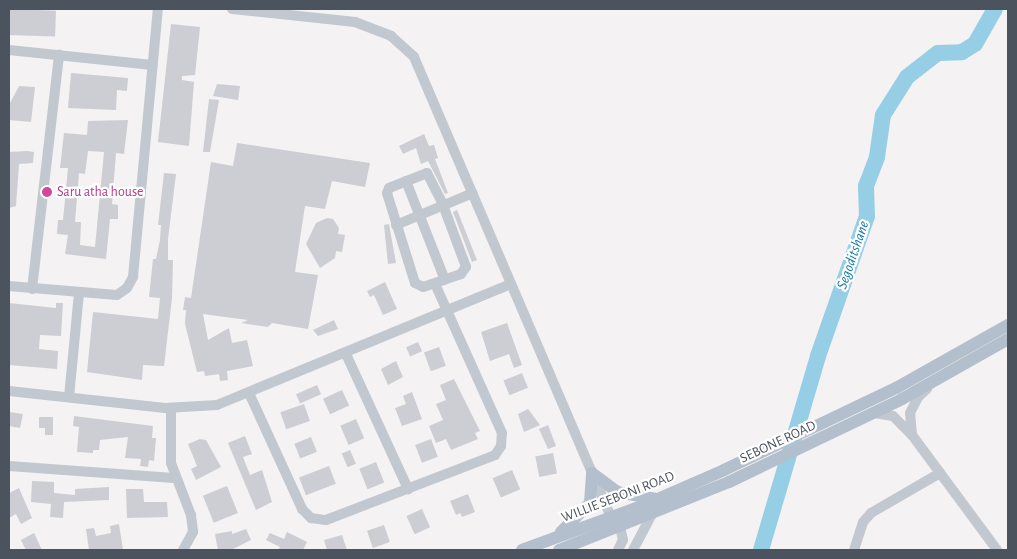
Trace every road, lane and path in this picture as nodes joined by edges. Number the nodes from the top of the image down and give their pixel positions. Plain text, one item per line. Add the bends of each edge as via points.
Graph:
1 (158, 9) edge
2 (232, 9) edge
3 (276, 11) edge
4 (9, 50) edge
5 (59, 55) junction
6 (152, 65) junction
7 (406, 181) junction
8 (473, 193) junction
9 (443, 205) junction
10 (420, 215) junction
11 (396, 225) junction
12 (445, 280) junction
13 (435, 284) junction
14 (511, 284) junction
15 (9, 286) edge
16 (32, 289) junction
17 (79, 293) junction
18 (446, 312) junction
19 (1008, 324) edge
20 (1008, 339) edge
21 (346, 354) junction
22 (936, 381) junction
23 (9, 390) edge
24 (249, 393) junction
25 (69, 397) junction
26 (171, 408) junction
27 (871, 414) junction
28 (912, 435) junction
29 (9, 466) edge
30 (592, 473) junction
31 (940, 473) junction
32 (727, 476) junction
33 (174, 478) junction
34 (408, 489) junction
35 (658, 499) junction
36 (652, 515) junction
37 (611, 517) junction
38 (620, 527) junction
39 (556, 544) edge
40 (183, 550) edge
41 (522, 550) edge
42 (618, 550) edge
43 (633, 550) edge
44 (854, 550) edge
45 (997, 550) edge

1 - 6 street
2 - 3 street
3 - 8 street via 355,22 374,28 406,47 420,68
4 - 5 street
5 - 6 street
5 - 16 street
6 - 17 street via 132,277 127,288 117,295
7 - 9 street via 427,174
7 - 10 street
7 - 11 street via 387,191
8 - 9 street
8 - 14 street
9 - 10 street
9 - 12 street via 466,268 461,274
10 - 11 street
10 - 12 street
11 - 13 street via 414,283 424,287
12 - 13 street
13 - 18 street
14 - 18 street
14 - 30 street
15 - 16 street
16 - 17 street
17 - 25 street
18 - 21 street
18 - 34 street via 502,433 501,446 495,455
19 - 32 main road, SEBONE ROAD via 896,388
20 - 22 main road
21 - 24 street
21 - 34 street
22 - 27 main road
22 - 28 street via 912,406
23 - 25 street
24 - 26 street via 218,405
24 - 34 street via 302,509 312,518 326,520
25 - 26 street
26 - 33 street
27 - 28 street via 893,416
27 - 32 main road, SEBONE ROAD
28 - 31 street
29 - 33 street
30 - 35 main road via 624,495
30 - 37 street
30 - 39 main road via 590,503
31 - 44 street via 871,513 863,522
31 - 45 street
32 - 35 main road, WILLIE SEBONI ROAD
32 - 36 main road, WILLIE SEBONI ROAD
33 - 40 street via 191,514 192,532
35 - 37 main road, WILLIE SEBONI ROAD
36 - 38 main road, WILLIE SEBONI ROAD
36 - 43 street
37 - 38 street
37 - 39 main road, WILLIE SEBONI ROAD
38 - 39 main road, WILLIE SEBONI ROAD
38 - 42 street via 623,540
39 - 41 main road, WILLIE SEBONI ROAD

